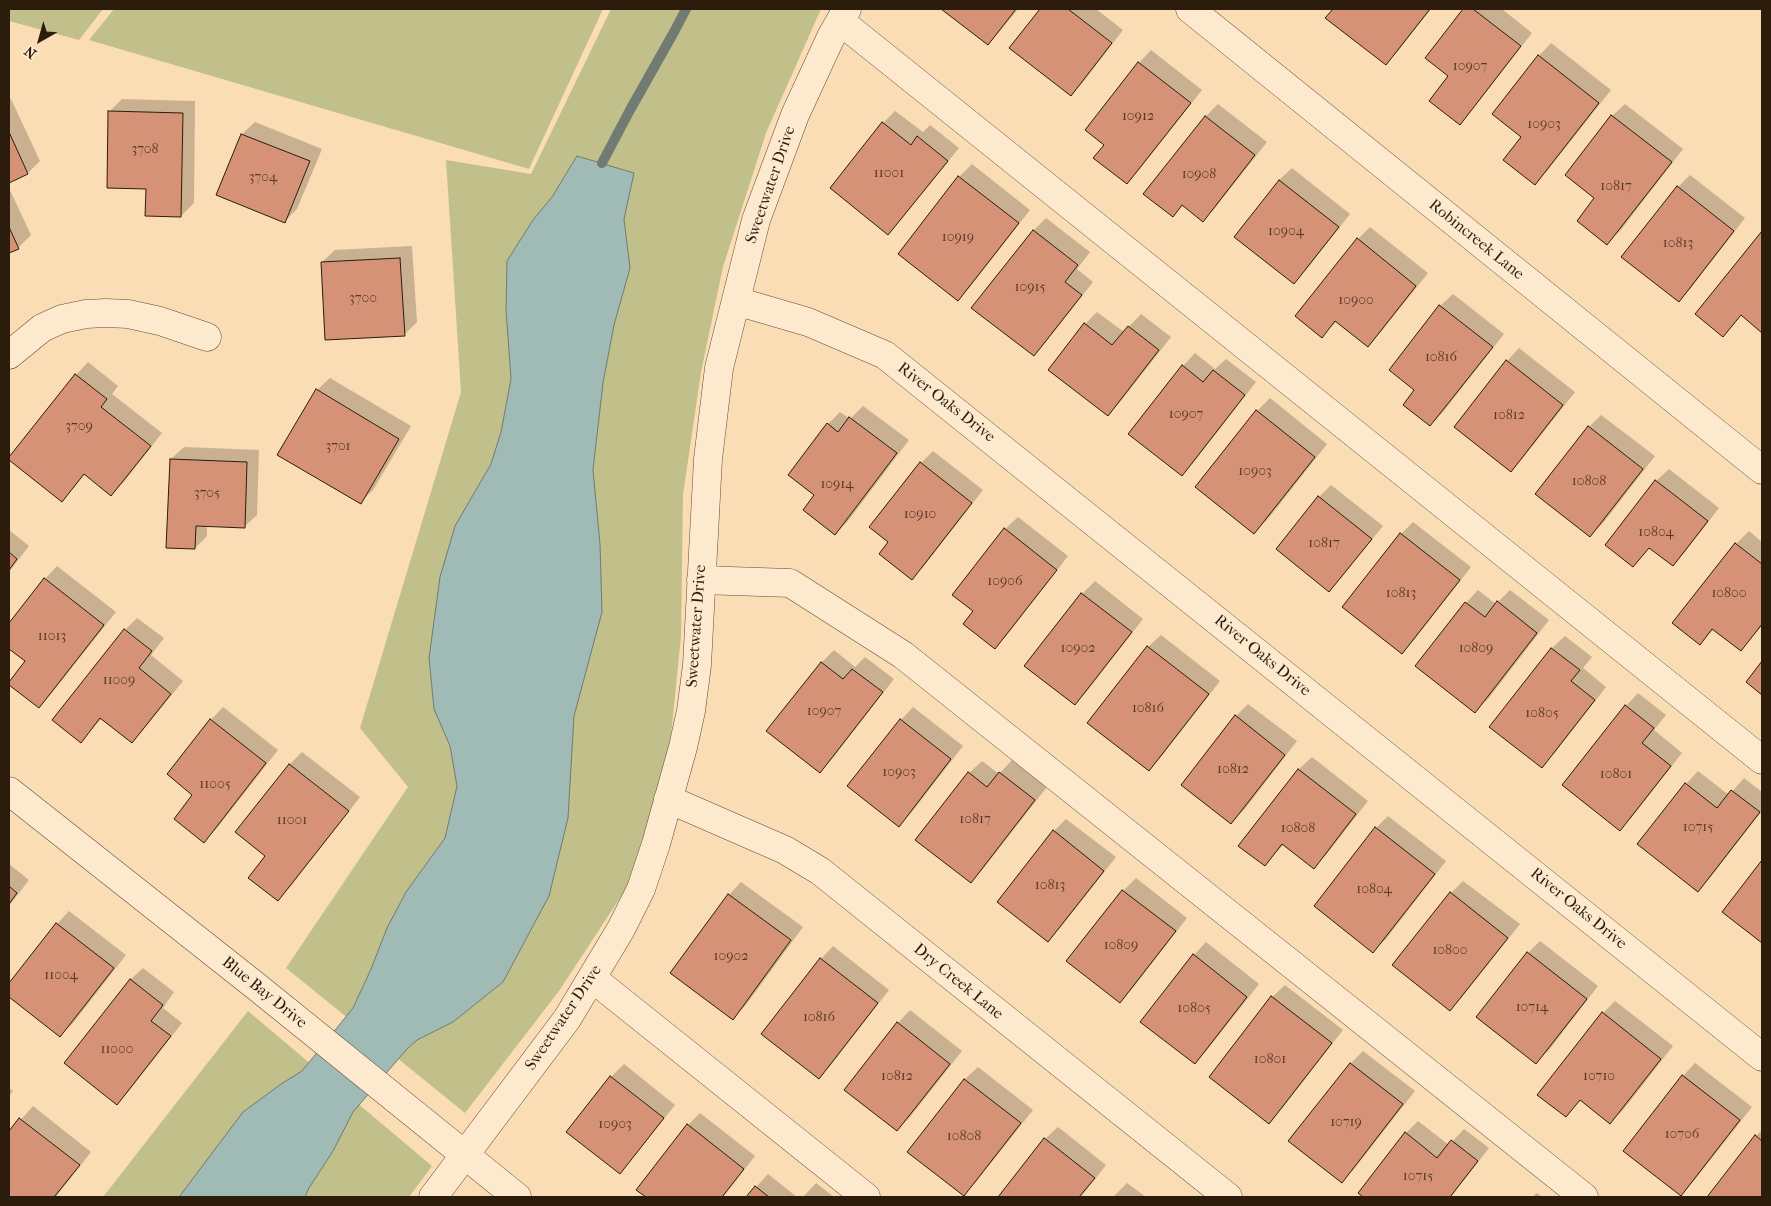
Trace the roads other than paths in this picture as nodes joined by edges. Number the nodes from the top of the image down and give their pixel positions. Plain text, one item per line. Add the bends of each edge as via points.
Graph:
1 (1190, 9) edge
2 (843, 15) edge
3 (736, 301) junction
4 (207, 337) dead end
5 (9, 355) edge
6 (1762, 470) edge
7 (701, 580) junction
8 (1762, 760) edge
9 (9, 791) edge
10 (668, 799) junction
11 (592, 978) junction
12 (1762, 1057) edge
13 (466, 1155) junction
14 (434, 1197) edge
15 (517, 1197) edge
16 (866, 1197) edge
17 (1228, 1197) edge
18 (1584, 1197) edge

1 - 6 street, Robincreek Lane
2 - 3 street, Sweetwater Drive via 795,115 759,212
2 - 8 street
3 - 7 street, Sweetwater Drive via 719,368 709,450
3 - 12 street, River Oaks Drive via 808,322 885,355
4 - 5 street via 128,314 86,314 42,328
7 - 10 street, Sweetwater Drive via 697,665 683,747
7 - 18 street via 790,583 903,655
9 - 13 street, Blue Bay Drive
10 - 11 street, Sweetwater Drive via 641,889
10 - 17 street, Dry Creek Lane via 785,850 820,871
11 - 13 street, Sweetwater Drive via 567,1019
11 - 16 street
13 - 14 street, Sweetwater Drive
13 - 15 street, Blue Bay Drive

